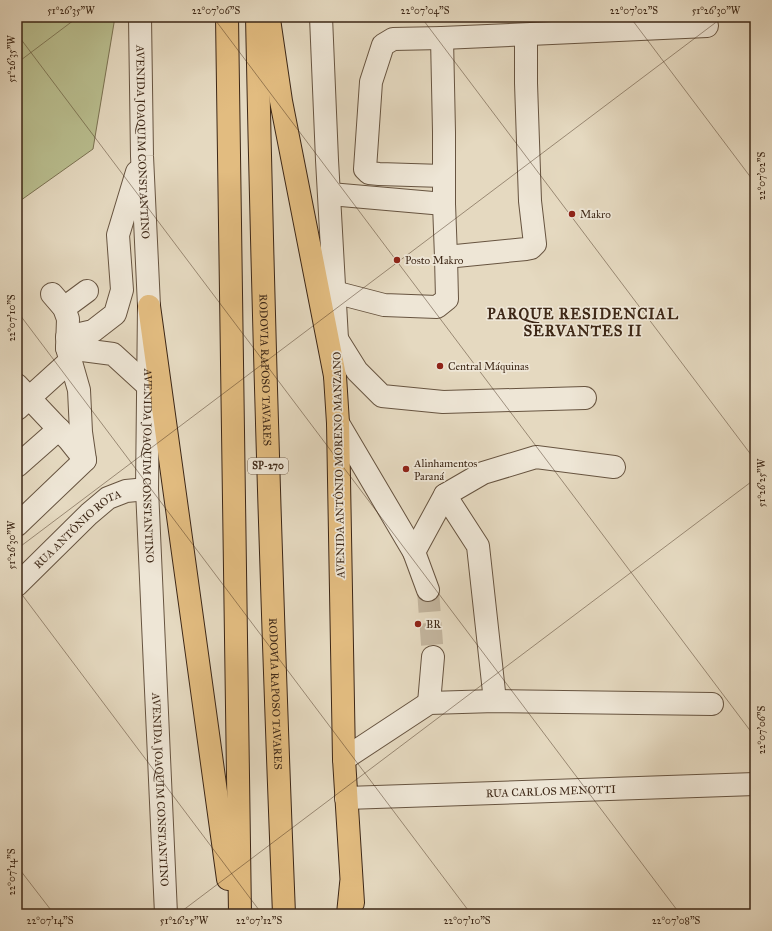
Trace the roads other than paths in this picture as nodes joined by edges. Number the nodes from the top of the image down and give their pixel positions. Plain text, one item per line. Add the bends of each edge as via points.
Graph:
1 (140, 17) edge
2 (227, 17) edge
3 (258, 17) edge
4 (269, 17) edge
5 (321, 17) edge
6 (707, 26) dead end
7 (526, 35) junction
8 (442, 38) junction
9 (142, 156) junction
10 (444, 176) junction
11 (330, 194) junction
12 (444, 204) junction
13 (446, 257) junction
14 (87, 291) dead end
15 (334, 292) junction
16 (149, 306) junction
17 (336, 339) junction
18 (68, 349) junction
19 (335, 376) junction
20 (148, 386) junction
21 (21, 397) edge
22 (585, 398) dead end
23 (338, 423) junction
24 (59, 429) junction
25 (85, 460) junction
26 (17, 466) edge
27 (614, 467) dead end
28 (147, 489) junction
29 (445, 495) junction
30 (17, 525) edge
31 (414, 552) junction
32 (17, 585) edge
33 (428, 590) tunnel mouth
34 (433, 658) tunnel mouth
35 (495, 701) junction
36 (429, 703) junction
37 (712, 704) dead end
38 (344, 760) junction
39 (755, 784) edge
40 (346, 798) junction
41 (351, 884) junction
42 (166, 914) edge
43 (232, 914) edge
44 (240, 914) edge
45 (284, 914) edge
46 (348, 914) edge
47 (354, 914) edge

1 - 9 street, AVENIDA JOAQUIM CONSTANTINO
2 - 44 main road, SP-270
3 - 45 main road, RODOVIA RAPOSO TAVARES / SP-270 via 263,301
4 - 19 main road via 281,101
5 - 11 street, AVENIDA ANTÔNIO MORENO MANZANO
6 - 7 street
7 - 8 street
7 - 13 street via 530,201 534,244 526,250
8 - 10 street
8 - 10 street via 393,39 383,45 371,82 365,169 369,173 379,174
9 - 16 street, AVENIDA JOAQUIM CONSTANTINO
9 - 18 street via 118,235 122,290 115,314
10 - 12 street
11 - 12 street
11 - 15 street, AVENIDA ANTÔNIO MORENO MANZANO
12 - 13 street
13 - 15 street via 447,299 437,307 384,306
14 - 18 street via 58,301 68,319
15 - 17 street, AVENIDA ANTÔNIO MORENO MANZANO
16 - 20 street, AVENIDA JOAQUIM CONSTANTINO
16 - 43 main road
17 - 19 street, AVENIDA ANTÔNIO MORENO MANZANO
17 - 22 street via 356,371 382,396 443,402
18 - 20 street via 112,354
18 - 21 street
18 - 25 street via 79,390
19 - 23 main road, AVENIDA ANTÔNIO MORENO MANZANO
20 - 28 street, AVENIDA JOAQUIM CONSTANTINO
21 - 24 street
23 - 31 street
23 - 38 main road, AVENIDA ANTÔNIO MORENO MANZANO
24 - 25 street
24 - 26 street
25 - 30 street
27 - 29 street via 536,457 483,473
28 - 32 street, RUA ANTÔNIO ROTA via 126,491 108,498
28 - 42 street, AVENIDA JOAQUIM CONSTANTINO
29 - 31 street
29 - 35 street via 478,546
31 - 33 street
34 - 36 street
35 - 36 street
35 - 37 street
36 - 38 street
38 - 40 main road, AVENIDA ANTÔNIO MORENO MANZANO
39 - 40 street, RUA CARLOS MENOTTI
40 - 41 main road, AVENIDA ANTÔNIO MORENO MANZANO
41 - 46 main road
41 - 47 main road, AVENIDA ANTÔNIO MORENO MANZANO

